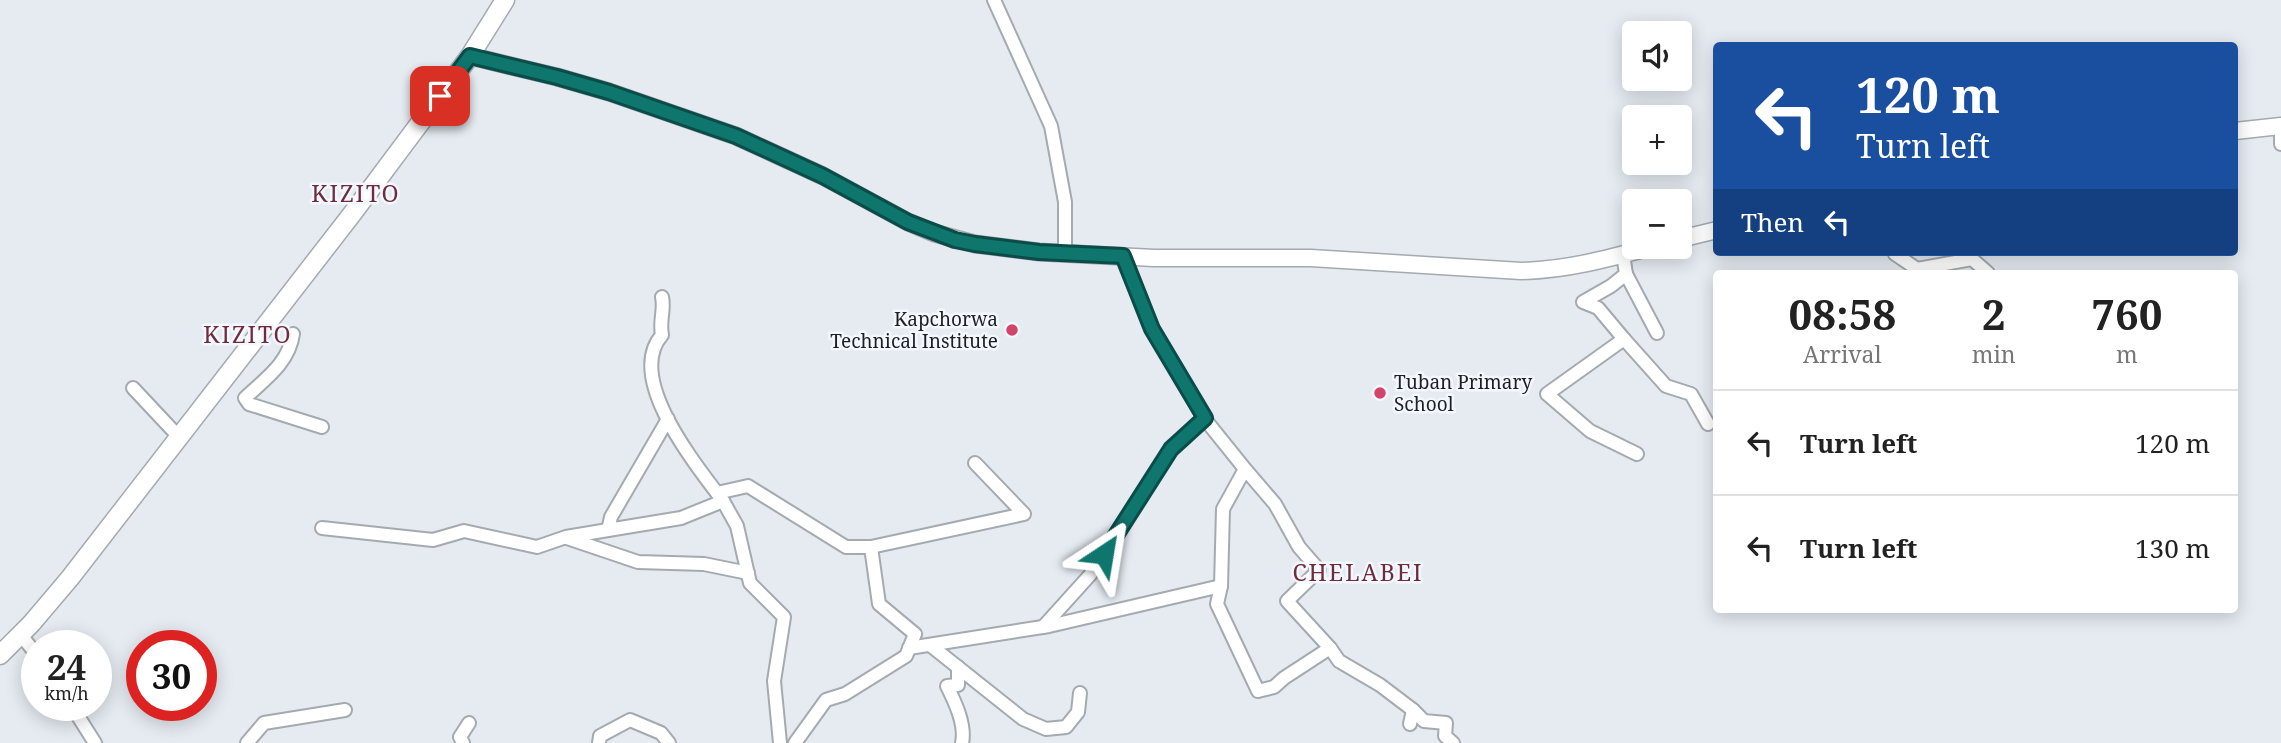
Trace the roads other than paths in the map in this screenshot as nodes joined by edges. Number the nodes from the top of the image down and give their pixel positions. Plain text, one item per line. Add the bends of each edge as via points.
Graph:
1 (505, 0) edge
2 (994, 0) edge
3 (470, 56) junction
4 (2281, 126) edge
5 (2238, 131) edge
6 (2281, 144) edge
7 (1713, 231) edge
8 (1692, 236) edge
9 (1065, 253) junction
10 (1622, 254) edge
11 (1123, 256) junction
12 (1898, 256) edge
13 (1624, 259) edge
14 (1985, 270) edge
15 (1626, 274) junction
16 (662, 296) dead end
17 (1657, 333) dead end
18 (293, 334) dead end
19 (1624, 339) junction
20 (133, 387) dead end
21 (1205, 418) junction
22 (668, 419) junction
23 (1708, 424) dead end
24 (322, 427) dead end
25 (179, 437) junction
26 (1637, 454) dead end
27 (975, 463) dead end
28 (1245, 469) junction
29 (720, 497) junction
30 (322, 528) dead end
31 (608, 530) junction
32 (566, 537) junction
33 (871, 547) junction
34 (748, 573) junction
35 (1221, 586) junction
36 (1043, 627) junction
37 (20, 634) joint
38 (930, 645) junction
39 (909, 648) junction
40 (1330, 648) junction
41 (0, 655) edge
42 (958, 667) junction
43 (1080, 693) dead end
44 (345, 710) dead end
45 (1413, 710) junction
46 (81, 721) edge
47 (469, 723) dead end
48 (1410, 724) dead end
49 (95, 743) edge
50 (247, 743) edge
51 (463, 743) edge
52 (599, 743) edge
53 (669, 743) edge
54 (780, 743) edge
55 (795, 743) edge
56 (962, 743) edge
57 (1453, 743) edge

1 - 3 main road
2 - 9 street via 1051,126 1065,202
3 - 9 street via 609,92 736,136 934,233 975,244
3 - 25 main road
4 - 5 street
4 - 6 street
7 - 8 street
9 - 11 street
10 - 11 street via 1587,264 1521,271 1311,258
11 - 21 street via 1152,329
12 - 14 street via 1917,269 1972,259
13 - 15 street
15 - 17 street
15 - 19 street via 1583,302 1598,308
16 - 22 street via 662,335 654,343 652,371
18 - 24 street via 284,361 245,398 249,404
19 - 23 street via 1666,386 1691,394
19 - 26 street via 1547,394 1590,431
20 - 25 street
21 - 28 street
21 - 36 street via 1171,449 1090,575
22 - 29 street
22 - 31 street via 611,517
25 - 37 main road via 70,578
27 - 33 street via 1024,514
28 - 35 street via 1223,509
28 - 40 street via 1275,504 1299,547 1319,570 1287,601
29 - 31 street via 681,518
29 - 33 street via 748,486 846,547
29 - 34 street via 737,526
30 - 32 street via 433,540 464,531 537,547
31 - 32 street
32 - 34 street via 638,562 704,564
33 - 39 street via 878,604 915,634
34 - 54 street via 750,583 784,617 774,681
35 - 36 street
35 - 40 street via 1217,604 1258,691 1274,687
36 - 38 street
37 - 41 main road
38 - 39 street
38 - 42 street
39 - 55 street via 906,656 845,694 825,700
40 - 45 street via 1339,661
42 - 43 street via 1023,719 1046,729 1066,727 1078,712
42 - 56 street via 958,685 947,686 964,736
44 - 50 street via 264,723
45 - 48 street
45 - 57 street via 1424,721 1446,723 1445,736
46 - 49 street
47 - 51 street via 460,737
52 - 53 street via 600,736 630,720 661,733

